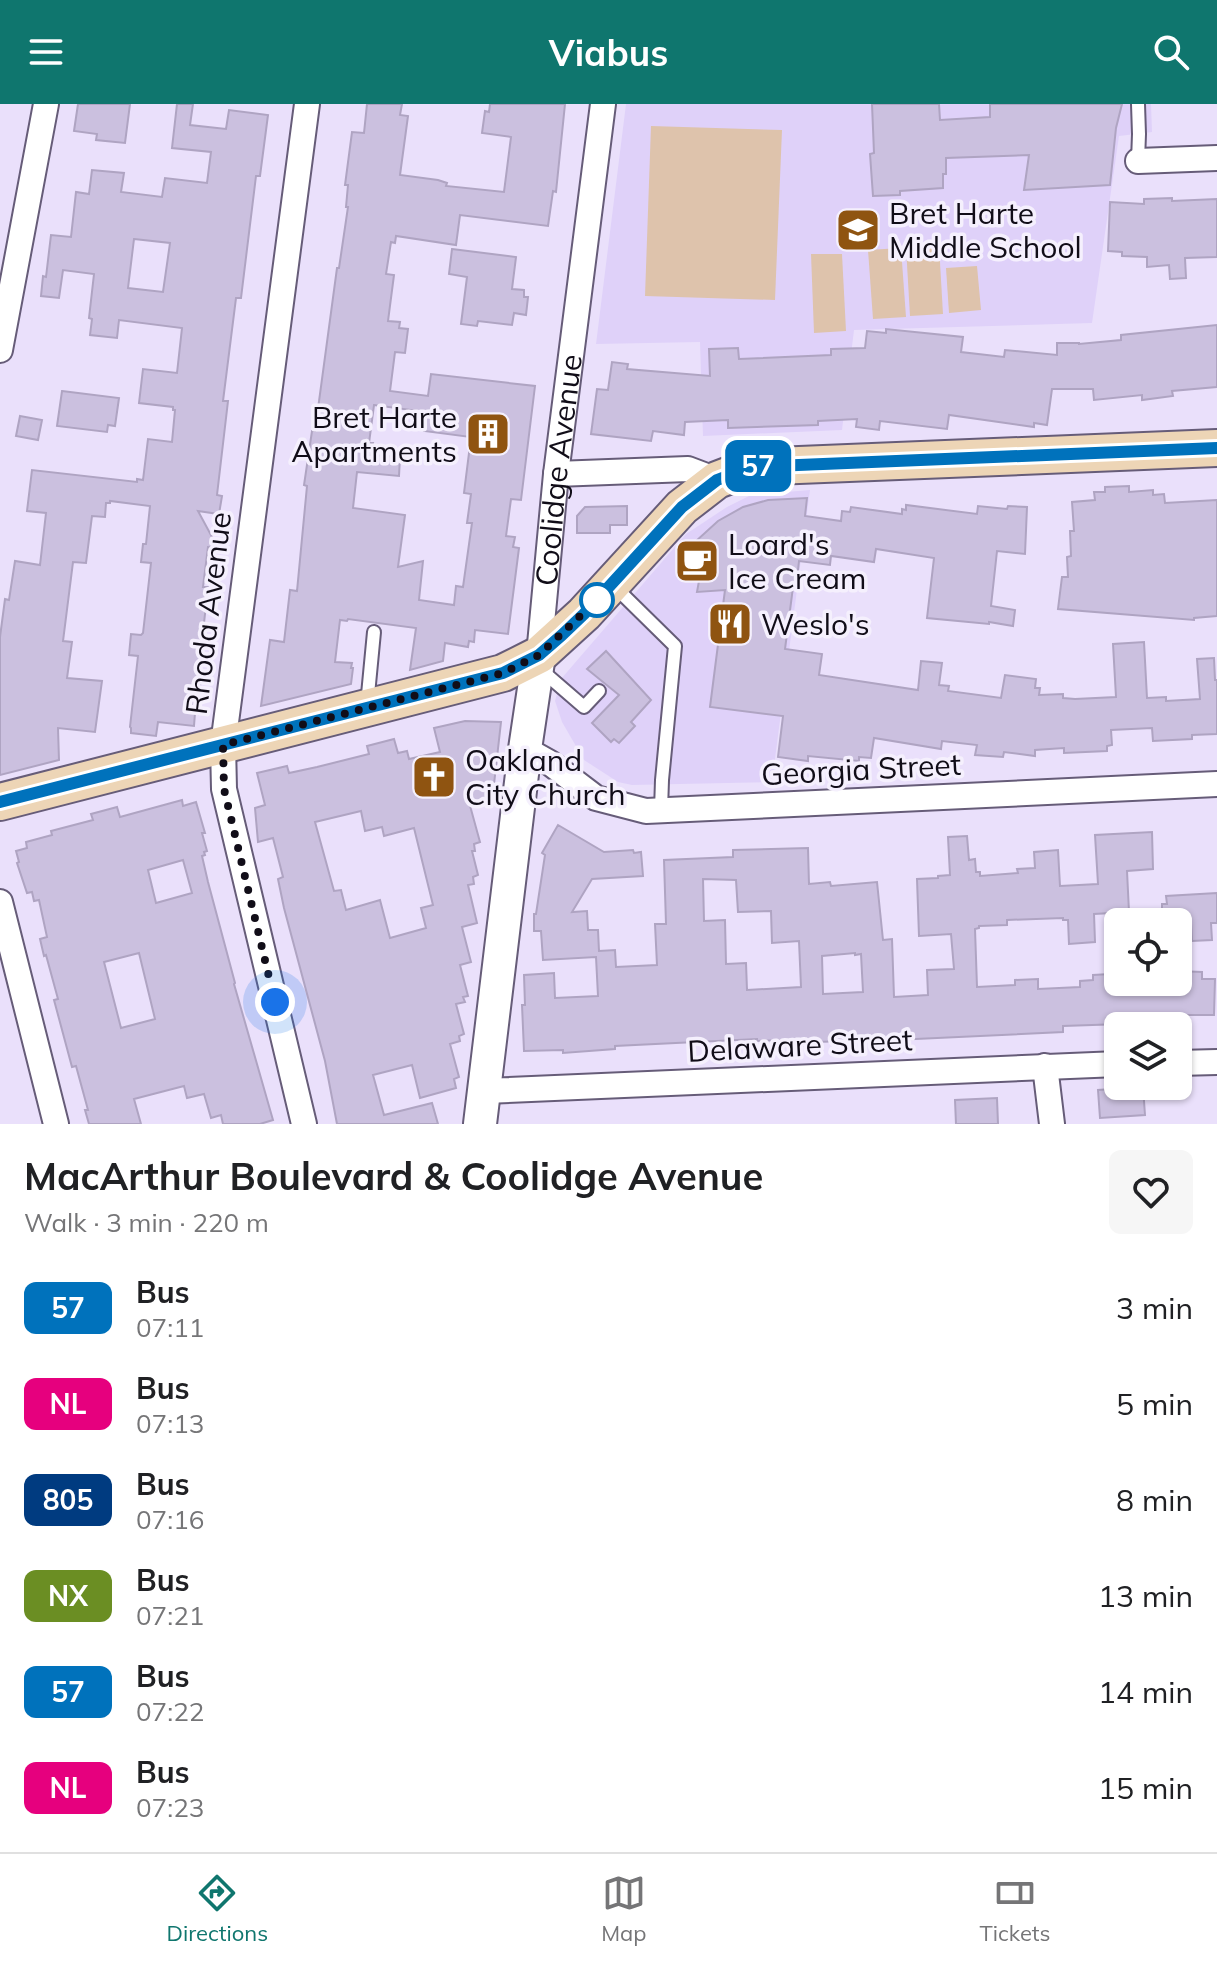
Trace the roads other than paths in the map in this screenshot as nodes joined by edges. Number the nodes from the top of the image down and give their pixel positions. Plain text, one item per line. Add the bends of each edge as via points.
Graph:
1 (46, 104) edge
2 (307, 104) edge
3 (603, 104) edge
4 (1138, 104) edge
5 (1217, 158) edge
6 (1138, 161) joint
7 (3, 319) edge
8 (0, 350) edge
9 (1217, 448) edge
10 (556, 474) junction
11 (717, 480) junction
12 (612, 584) junction
13 (374, 632) dead end
14 (538, 661) junction
15 (599, 691) dead end
16 (367, 708) junction
17 (223, 745) junction
18 (525, 749) junction
19 (1217, 784) edge
20 (0, 802) edge
21 (661, 810) junction
22 (0, 902) edge
23 (1217, 1062) edge
24 (1192, 1063) edge
25 (1104, 1064) edge
26 (1045, 1066) junction
27 (485, 1091) junction
28 (56, 1124) edge
29 (304, 1124) edge
30 (480, 1124) edge
31 (1052, 1124) edge

1 - 7 street
2 - 17 street, Rhoda Avenue
3 - 10 street, Coolidge Avenue
4 - 6 lane
5 - 6 street
7 - 8 street
9 - 11 main road via 782,465 751,467
10 - 11 street via 688,469
10 - 14 street, Coolidge Avenue
11 - 12 main road via 682,507
12 - 14 main road
12 - 21 lane via 675,646
13 - 16 lane
14 - 15 lane via 584,707
14 - 16 main road
14 - 18 street, Coolidge Avenue
16 - 17 main road
17 - 20 main road
17 - 29 street, Rhoda Avenue via 224,789
18 - 21 street, Georgia Street via 596,798
18 - 27 street, Coolidge Avenue
19 - 21 street, Georgia Street
22 - 28 street
23 - 24 street
25 - 26 street, Delaware Street
26 - 27 street, Delaware Street
26 - 31 street
27 - 30 street, Coolidge Avenue

